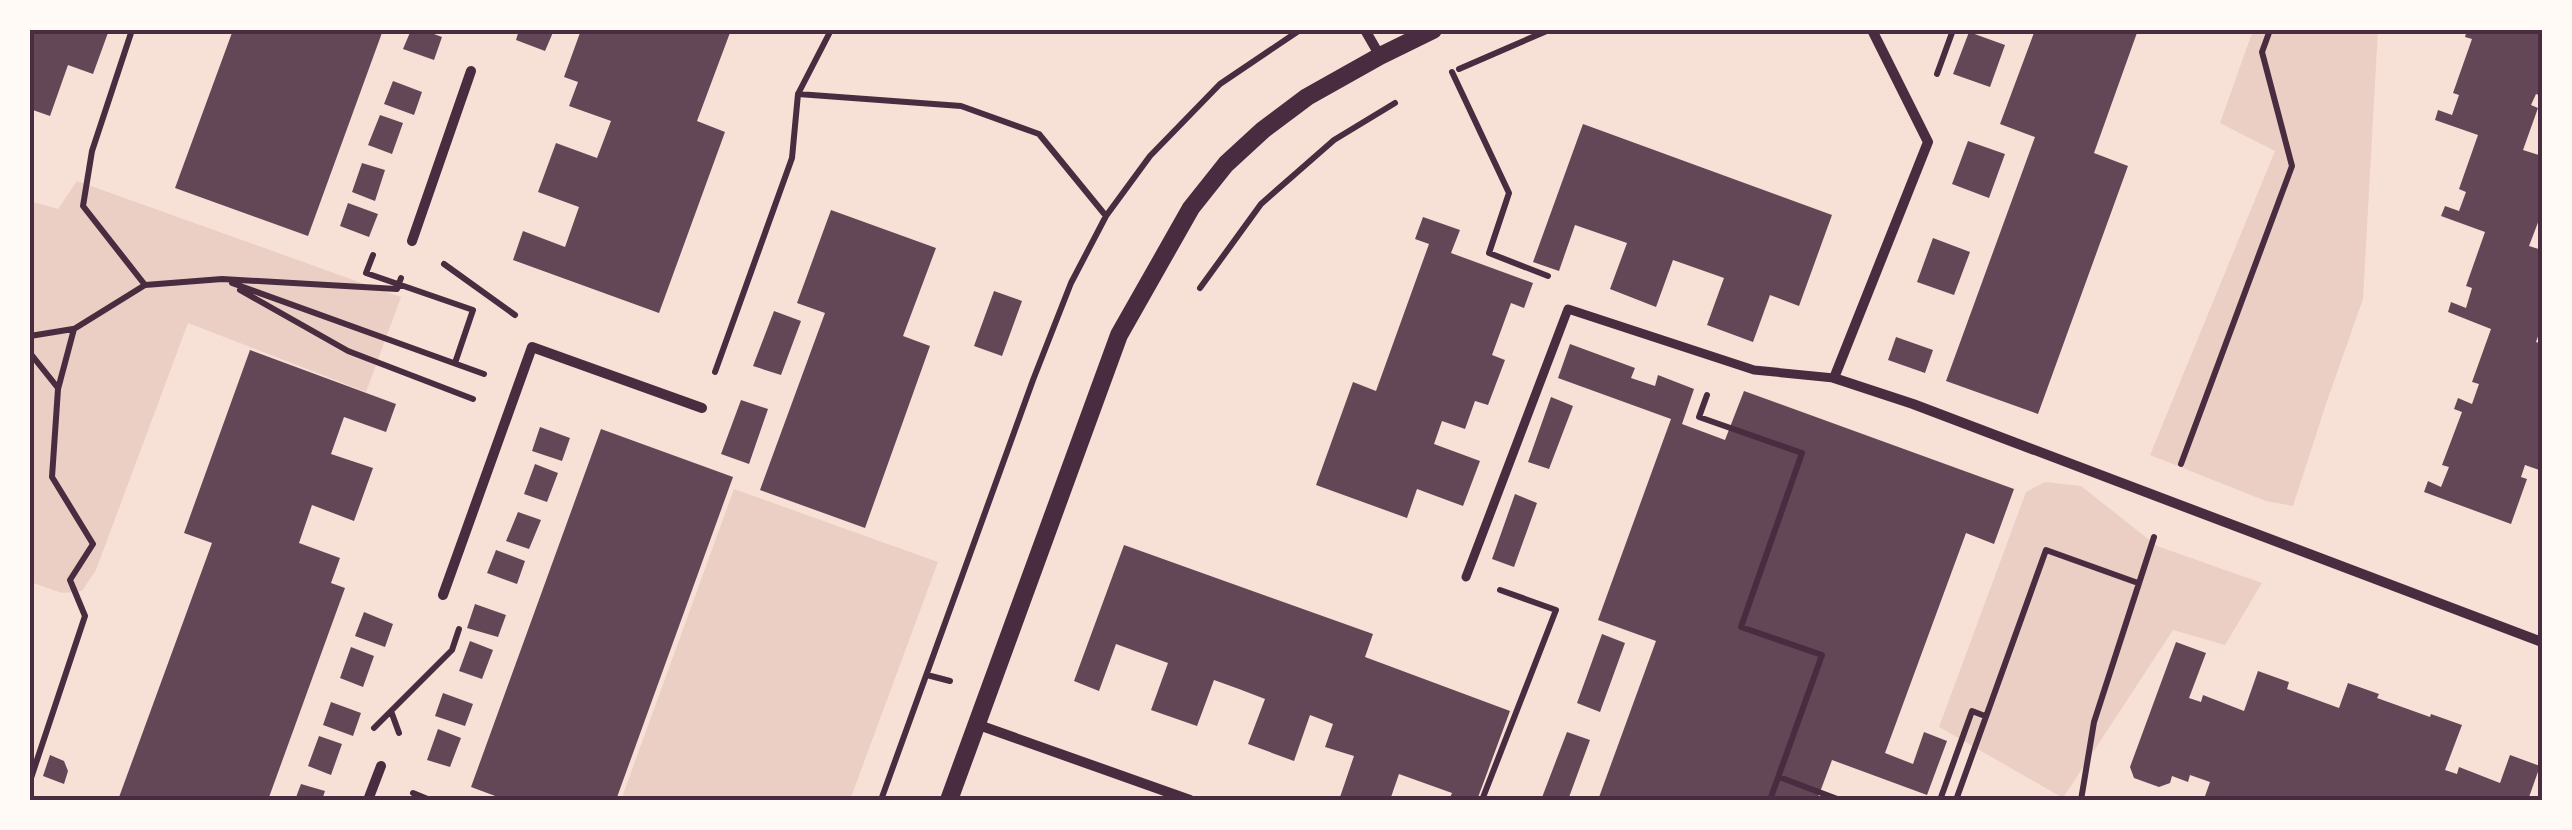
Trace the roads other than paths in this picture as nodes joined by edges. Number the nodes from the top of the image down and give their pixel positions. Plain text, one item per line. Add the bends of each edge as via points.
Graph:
1 (1366, 30) edge
2 (1434, 30) edge
3 (1872, 30) edge
4 (1380, 56) junction
5 (471, 71) dead end
6 (412, 241) road end
7 (1834, 378) junction
8 (702, 408) road end
9 (1466, 578) road end
10 (442, 595) dead end
11 (2542, 642) edge
12 (976, 724) junction
13 (380, 766) dead end
14 (368, 800) edge
15 (949, 800) edge
16 (1190, 800) edge

1 - 4 street
2 - 4 street
3 - 7 street via 1928,142
4 - 12 street via 1262,130 1191,208 1119,335
5 - 6 street
7 - 9 street via 1754,370 1568,309
7 - 11 street
8 - 10 street via 532,347
12 - 15 street
12 - 16 street
13 - 14 street

